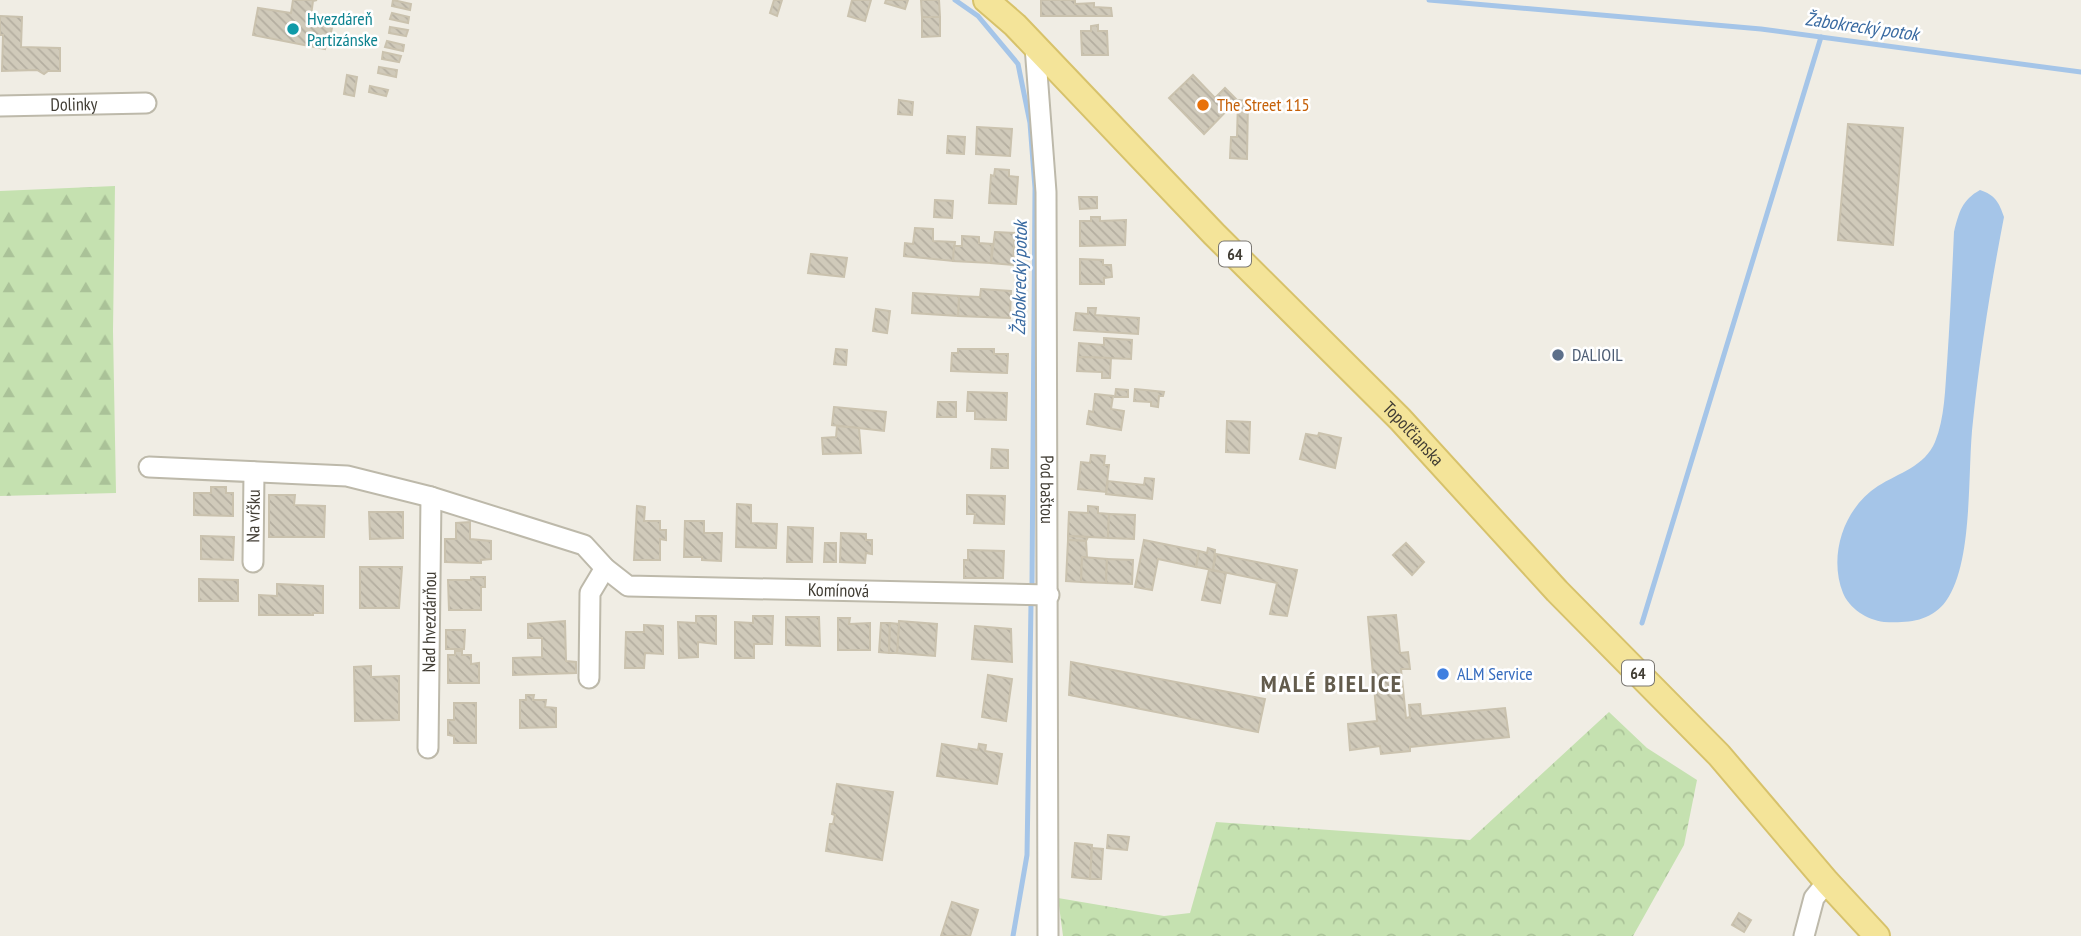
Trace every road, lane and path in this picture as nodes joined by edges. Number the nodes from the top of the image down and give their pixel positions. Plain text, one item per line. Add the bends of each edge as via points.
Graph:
1 (986, 0) edge
2 (1035, 46) junction
3 (146, 103) dead end
4 (0, 106) edge
5 (149, 467) dead end
6 (254, 472) junction
7 (431, 498) junction
8 (253, 562) dead end
9 (605, 568) junction
10 (1049, 595) junction
11 (589, 678) dead end
12 (428, 748) dead end
13 (1828, 882) junction
14 (1048, 936) edge
15 (1804, 936) edge
16 (1877, 936) edge

1 - 2 main road, Topoľčianska / 64
2 - 10 street, Pod baštou via 1046,192
2 - 13 main road, Topoľčianska / 64 via 1214,234 1400,419 1557,591 1719,755
3 - 4 street, Dolinky
5 - 6 street
6 - 7 street via 347,477
6 - 8 street, Na vŕšku
7 - 9 street via 584,545
7 - 12 street, Nad hvezdárňou
9 - 10 street, Komínová via 628,586
9 - 11 street via 590,593
10 - 14 street, Pod baštou
13 - 15 street via 1814,898
13 - 16 main road, 64

